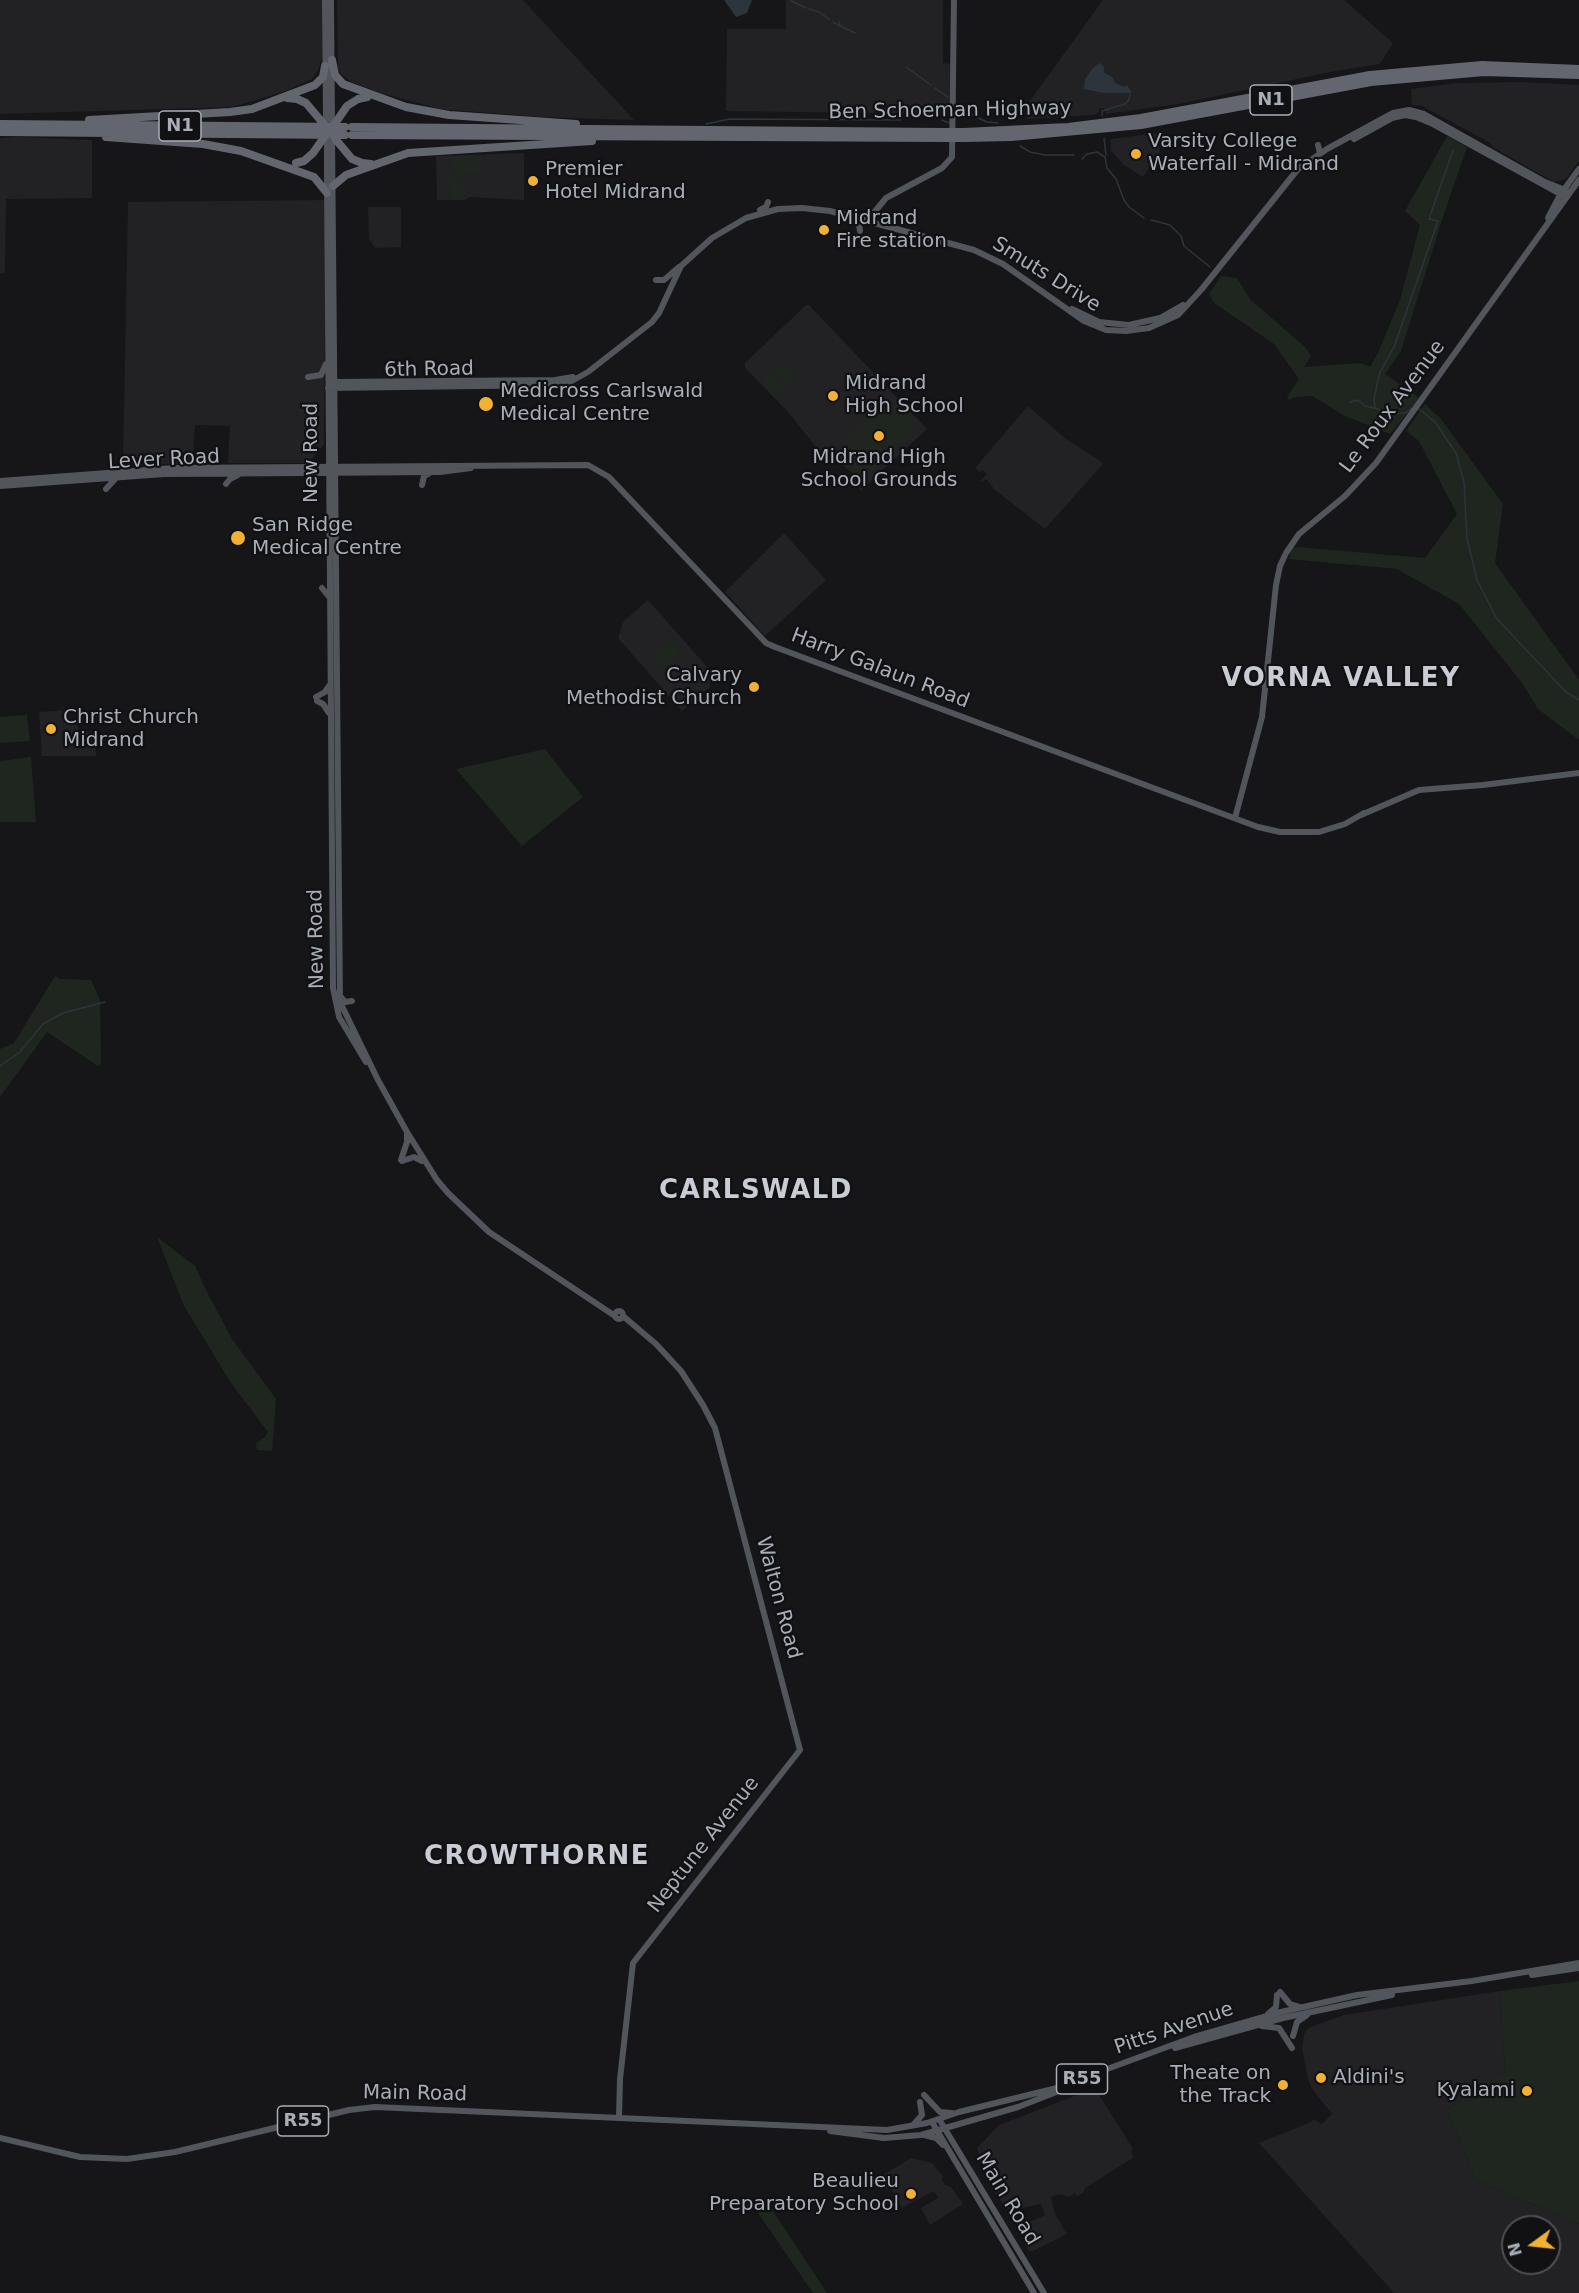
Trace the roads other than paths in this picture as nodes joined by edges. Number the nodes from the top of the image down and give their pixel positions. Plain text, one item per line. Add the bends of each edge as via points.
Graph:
1 (325, 0) edge
2 (332, 0) edge
3 (954, 0) edge
4 (332, 60) junction
5 (325, 66) junction
6 (1579, 69) edge
7 (1579, 75) edge
8 (388, 101) junction
9 (266, 104) junction
10 (16, 123) junction
11 (0, 124) edge
12 (658, 129) junction
13 (329, 131) junction
14 (348, 131) junction
15 (0, 133) edge
16 (944, 135) junction
17 (964, 135) junction
18 (662, 137) junction
19 (1318, 144) dead end
20 (1320, 153) junction
21 (378, 162) junction
22 (276, 163) junction
23 (1579, 169) edge
24 (1290, 178) junction
25 (1579, 180) edge
26 (919, 181) junction
27 (330, 187) junction
28 (1565, 194) junction
29 (768, 202) dead end
30 (330, 208) junction
31 (879, 210) junction
32 (845, 215) junction
33 (746, 218) junction
34 (869, 220) junction
35 (881, 223) junction
36 (860, 231) dead end
37 (684, 263) junction
38 (656, 280) dead end
39 (328, 355) junction
40 (334, 369) junction
41 (308, 377) dead end
42 (354, 382) junction
43 (530, 383) junction
44 (332, 386) junction
45 (332, 451) junction
46 (495, 465) junction
47 (348, 466) junction
48 (315, 467) junction
49 (332, 470) junction
50 (356, 472) junction
51 (405, 472) junction
52 (440, 472) junction
53 (244, 473) junction
54 (308, 473) junction
55 (116, 478) junction
56 (0, 481) edge
57 (226, 484) dead end
58 (0, 486) edge
59 (106, 489) dead end
60 (335, 489) junction
61 (329, 496) junction
62 (336, 578) junction
63 (330, 587) junction
64 (322, 588) dead end
65 (330, 599) junction
66 (337, 647) junction
67 (337, 675) junction
68 (330, 683) junction
69 (337, 697) junction
70 (345, 699) dead end
71 (330, 701) junction
72 (330, 719) junction
73 (331, 744) junction
74 (1579, 773) edge
75 (1235, 818) junction
76 (339, 894) junction
77 (333, 936) junction
78 (339, 994) junction
79 (352, 1001) dead end
80 (341, 1013) junction
81 (398, 1116) junction
82 (407, 1132) junction
83 (427, 1165) junction
84 (444, 1189) junction
85 (800, 1750) joint
86 (1579, 1963) edge
87 (1579, 1968) edge
88 (1508, 1976) junction
89 (1440, 1986) junction
90 (629, 1993) junction
91 (1304, 2007) junction
92 (1318, 2010) junction
93 (1282, 2015) junction
94 (1257, 2019) junction
95 (1253, 2026) junction
96 (1293, 2036) dead end
97 (1292, 2048) dead end
98 (614, 2079) dead end
99 (620, 2085) junction
100 (924, 2095) dead end
101 (920, 2102) dead end
102 (623, 2108) junction
103 (959, 2112) junction
104 (621, 2118) junction
105 (633, 2119) junction
106 (936, 2120) junction
107 (968, 2122) junction
108 (801, 2127) junction
109 (908, 2127) junction
110 (941, 2129) junction
111 (921, 2135) junction
112 (0, 2138) edge
113 (968, 2166) junction
114 (960, 2167) junction
115 (1034, 2293) edge
116 (1044, 2293) edge

1 - 5 main road, New Road
2 - 4 main road, New Road
3 - 26 main road via 952,157 942,168
4 - 8 highway via 340,82
4 - 13 main road, New Road
5 - 9 highway via 318,84
5 - 13 main road, New Road
6 - 17 highway, Ben Schoeman Highway / N1 via 1482,65 1370,75 1141,118
7 - 17 highway, Ben Schoeman Highway / N1 via 1484,72 1371,82 1142,125 1011,137
8 - 12 highway via 449,115
8 - 13 highway, bridge via 358,99 347,106
9 - 10 highway via 230,112
9 - 13 highway via 294,98 312,107
10 - 11 highway, Ben Schoeman Highway / N1
10 - 14 highway, Ben Schoeman Highway / N1
12 - 14 highway, Ben Schoeman Highway / N1
12 - 16 highway, Ben Schoeman Highway / N1
13 - 21 highway via 352,159
13 - 22 highway, bridge via 310,156 296,163
13 - 27 main road, New Road
14 - 15 highway, Ben Schoeman Highway / N1
14 - 18 highway, Ben Schoeman Highway / N1
15 - 22 highway via 203,144
16 - 17 highway, Ben Schoeman Highway / N1, bridge
16 - 18 highway, Ben Schoeman Highway / N1
18 - 21 highway via 416,152
19 - 20 main road
20 - 24 main road
20 - 28 main road via 1393,113 1414,111
21 - 27 highway via 343,176
22 - 27 highway
23 - 28 main road, Le Roux Avenue
24 - 28 main road via 1353,139 1392,118 1405,116 1433,124
24 - 35 main road, Smuts Drive via 1201,290 1169,314 1129,328 1088,318 996,257
25 - 28 main road, Le Roux Avenue
26 - 31 main road
26 - 34 main road via 886,198
27 - 30 main road, New Road
28 - 75 main road, Le Roux Avenue via 1363,478 1299,534 1283,559 1276,585 1262,717
29 - 33 main road via 765,208
30 - 39 main road, New Road
30 - 40 main road, New Road
31 - 34 main road
31 - 35 main road
32 - 33 main road, Smuts Drive via 791,208
32 - 34 main road, Smuts Drive
32 - 36 main road via 858,222
33 - 37 main road, Smuts Drive via 719,232
34 - 35 main road, Smuts Drive
37 - 38 main road via 665,279
37 - 43 main road, Smuts Drive via 652,322 594,366 568,379
39 - 41 main road via 322,374
39 - 44 main road, New Road
40 - 42 main road via 340,378
40 - 44 main road, New Road
42 - 43 main road, 6th Road
42 - 44 main road, 6th Road
43 - 44 main road, 6th Road
44 - 45 main road, New Road
45 - 47 main road
45 - 48 main road
45 - 49 main road, New Road
46 - 47 main road, Harry Galaun Road
46 - 52 main road, Harry Galaun Road
46 - 75 main road, Harry Galaun Road via 579,464 603,472 766,643
47 - 49 main road, Harry Galaun Road
48 - 49 main road, Lever Road
48 - 56 main road, Lever Road via 174,468
49 - 50 main road, Harry Galaun Road
49 - 54 main road, Lever Road
49 - 60 main road, New Road
49 - 61 main road, New Road
50 - 51 main road, Harry Galaun Road
50 - 60 main road via 340,478
51 - 52 main road, Harry Galaun Road
51 - 52 main road via 415,475 420,484 425,475
53 - 54 main road, Lever Road
53 - 55 main road, Lever Road
53 - 57 main road via 233,476
54 - 61 main road via 323,478
55 - 58 main road, Lever Road
55 - 59 main road
60 - 62 main road, New Road
61 - 63 main road, New Road
62 - 63 main road
62 - 66 main road, New Road
63 - 65 main road, New Road
64 - 65 main road
65 - 68 main road, New Road
66 - 67 main road, New Road
66 - 71 main road
67 - 69 main road, New Road
67 - 70 main road
68 - 71 main road, New Road
68 - 72 main road via 317,699
69 - 73 main road
69 - 76 main road, New Road
71 - 72 main road, New Road
72 - 73 main road, New Road
73 - 77 main road, New Road
74 - 75 main road, Harry Galaun Road via 1425,789 1319,832 1280,832
76 - 77 main road
76 - 78 main road, New Road
77 - 80 main road, New Road via 333,988
78 - 79 main road via 344,1001
78 - 80 main road, New Road
80 - 81 main road, Walton Road via 357,1049
81 - 82 main road, Walton Road
81 - 84 main road, Walton Road
82 - 83 main road, Walton Road
82 - 83 main road via 402,1161 416,1157
83 - 84 main road, Walton Road
84 - 85 main road, Walton Road via 500,1239 619,1315 681,1376 707,1416 723,1455
85 - 90 main road, Neptune Avenue via 634,1961
86 - 88 main road, R55
87 - 88 main road, R55
88 - 89 main road, R55
89 - 91 main road, R55 via 1357,1995
89 - 92 main road, R55
90 - 99 main road
90 - 102 main road
91 - 93 main road, R55
91 - 94 main road via 1290,2004 1279,1993 1275,2009
92 - 93 main road, R55
92 - 96 main road via 1299,2020
93 - 94 main road, Pitts Avenue / R55
93 - 95 main road, Pitts Avenue / R55
94 - 103 main road, Pitts Avenue / R55 via 1194,2037 1067,2085
95 - 97 main road via 1279,2028
95 - 107 main road, Pitts Avenue / R55 via 1159,2054
98 - 99 main road
99 - 104 main road
100 - 103 main road via 940,2112
101 - 109 main road via 921,2118
102 - 104 main road
102 - 105 main road
103 - 106 main road, Pitts Avenue / R55
104 - 105 main road, Main Road / R55
104 - 112 main road, Main Road / R55 via 367,2108 175,2152 127,2159 70,2156
105 - 108 main road, Main Road / R55
106 - 109 main road, Main Road / R55
106 - 110 main road
107 - 110 main road, Pitts Avenue / R55
107 - 113 main road via 958,2128 955,2137
108 - 109 main road, Main Road / R55 via 875,2131
108 - 111 main road, Main Road / R55 via 884,2138
110 - 111 main road, Main Road / R55
110 - 113 main road, Main Road
110 - 114 main road, Main Road
111 - 114 main road via 936,2138
113 - 116 main road, Main Road
114 - 115 main road, Main Road

